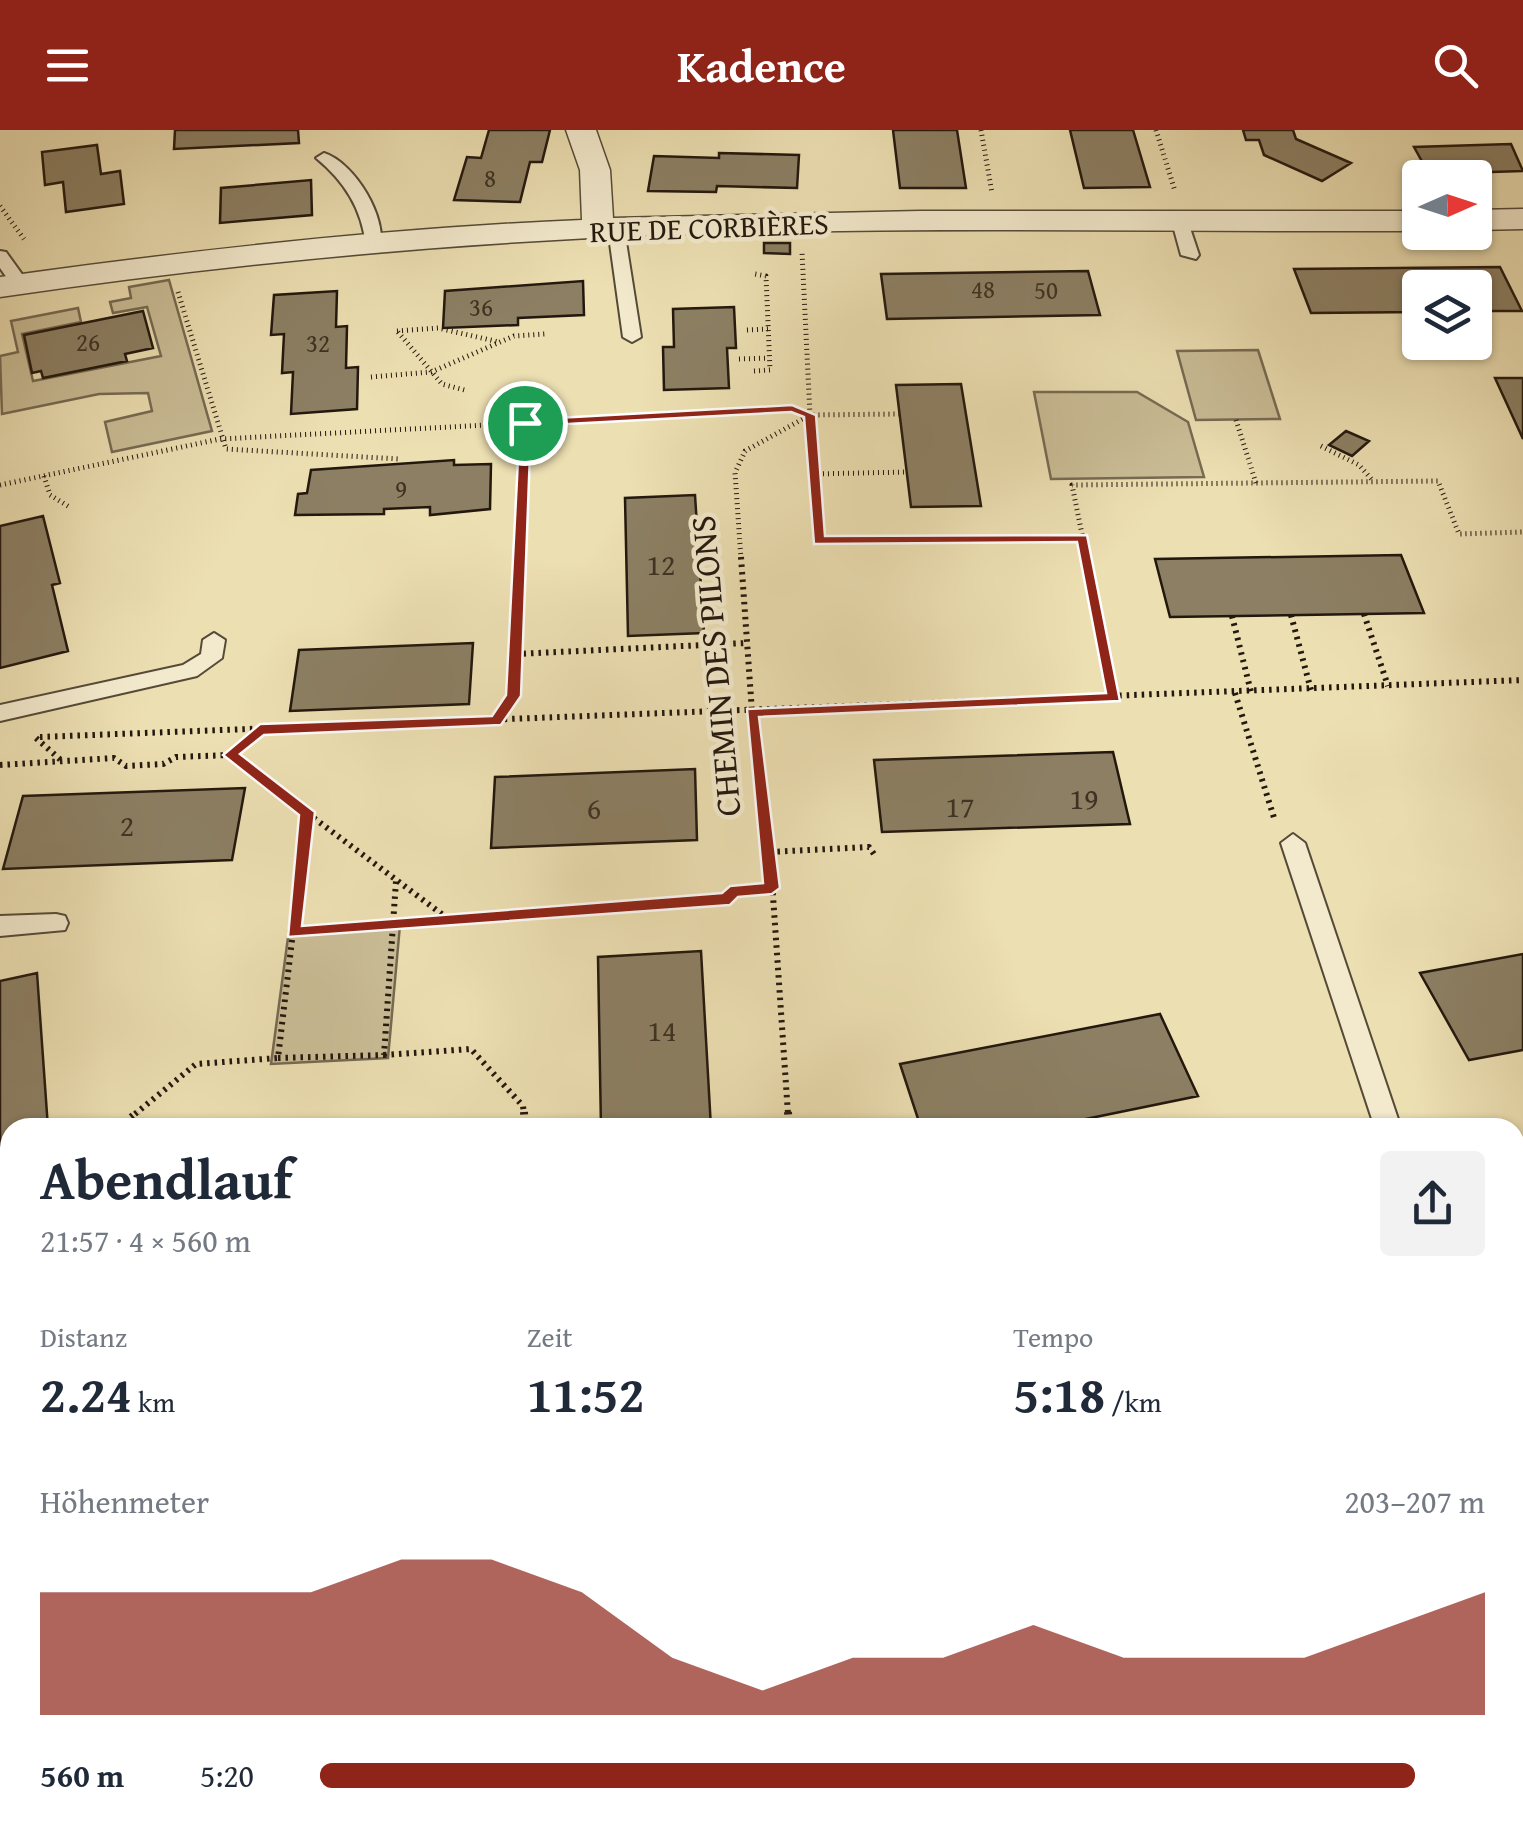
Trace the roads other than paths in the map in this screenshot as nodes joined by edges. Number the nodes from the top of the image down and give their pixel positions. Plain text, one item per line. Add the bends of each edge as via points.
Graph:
1 (581, 130) edge
2 (324, 158) dead end
3 (1178, 207) junction
4 (1402, 219) edge
5 (1492, 220) edge
6 (1523, 220) edge
7 (607, 230) junction
8 (374, 246) junction
9 (1190, 255) dead end
10 (0, 256) edge
11 (10, 286) edge
12 (632, 337) dead end
13 (214, 640) dead end
14 (0, 713) edge
15 (1285, 833) road end
16 (56, 924) dead end
17 (0, 926) edge
18 (1385, 1118) edge

1 - 7 street
2 - 8 lane via 342,168 372,226
3 - 4 street, RUE DE CORBIÈRES
3 - 7 street, RUE DE CORBIÈRES
3 - 9 lane
5 - 6 street
7 - 8 street, RUE DE CORBIÈRES
7 - 12 lane
8 - 11 street, RUE DE CORBIÈRES
10 - 11 lane
13 - 14 lane via 211,658 189,671
15 - 18 lane
16 - 17 lane

